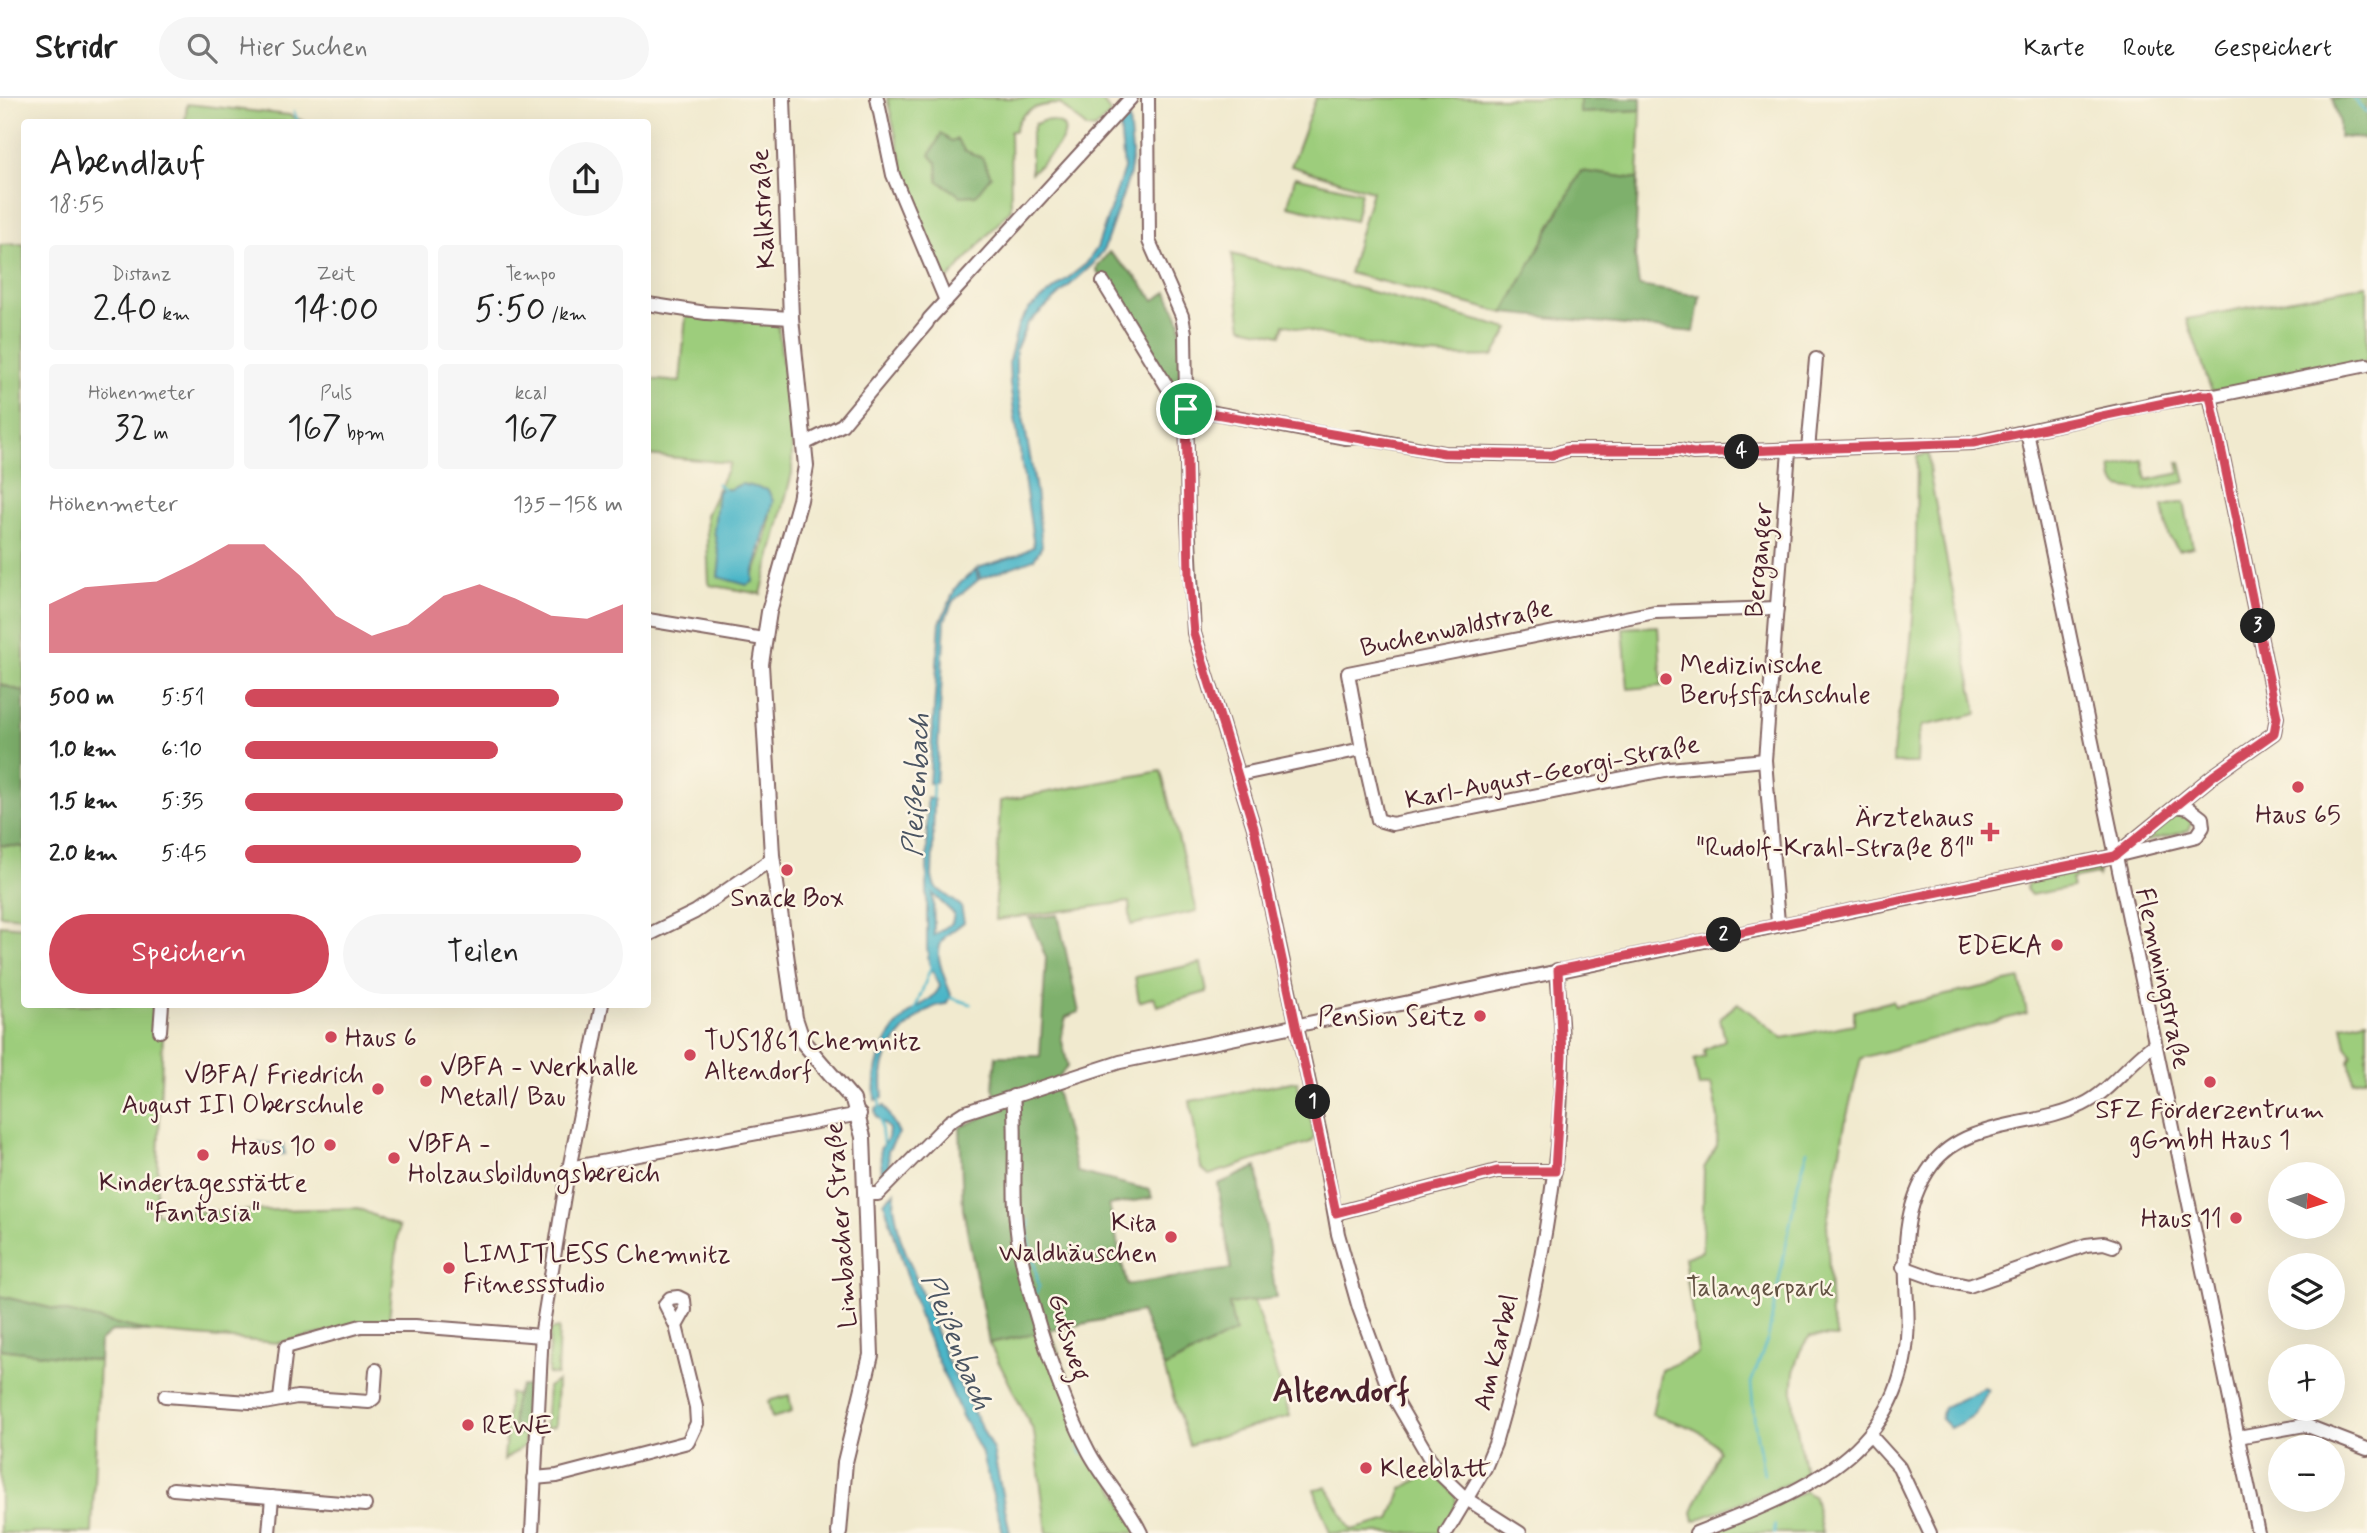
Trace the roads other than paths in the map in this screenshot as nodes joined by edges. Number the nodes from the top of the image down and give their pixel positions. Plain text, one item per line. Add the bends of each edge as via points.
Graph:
1 (783, 98) edge
2 (877, 98) edge
3 (1131, 98) edge
4 (1148, 98) edge
5 (1103, 282) dead end
6 (946, 300) junction
7 (651, 304) edge
8 (791, 318) junction
9 (1816, 359) dead end
10 (2367, 365) edge
11 (2210, 395) junction
12 (1186, 409) junction
13 (2027, 432) junction
14 (806, 443) junction
15 (1808, 450) junction
16 (1789, 451) junction
17 (1777, 608) junction
18 (651, 620) edge
19 (763, 639) junction
20 (1362, 749) junction
21 (1765, 760) junction
22 (1238, 775) junction
23 (2176, 806) junction
24 (2115, 856) junction
25 (772, 859) junction
26 (1777, 923) junction
27 (651, 934) edge
28 (1558, 970) junction
29 (162, 1008) edge
30 (601, 1008) edge
31 (1295, 1025) junction
32 (160, 1031) dead end
33 (2155, 1044) junction
34 (1013, 1096) junction
35 (860, 1114) junction
36 (569, 1168) junction
37 (1555, 1171) junction
38 (872, 1194) junction
39 (1336, 1213) junction
40 (2113, 1246) dead end
41 (1903, 1268) junction
42 (676, 1326) dead end
43 (542, 1336) junction
44 (376, 1370) dead end
45 (165, 1395) dead end
46 (280, 1399) junction
47 (1871, 1436) junction
48 (2238, 1437) junction
49 (2367, 1449) edge
50 (534, 1478) junction
51 (173, 1489) dead end
52 (272, 1497) junction
53 (1465, 1498) junction
54 (365, 1505) dead end
55 (1516, 1532) edge
56 (269, 1533) edge
57 (532, 1533) edge
58 (839, 1533) edge
59 (1141, 1533) edge
60 (1446, 1533) edge
61 (1696, 1533) edge
62 (1930, 1533) edge
63 (2258, 1533) edge

1 - 8 main road, Kalkstraße
2 - 6 street via 893,175
3 - 6 street
4 - 12 street via 1149,242 1184,324
5 - 12 street
6 - 14 street via 842,425
7 - 8 street
8 - 14 main road, Kalkstraße
9 - 15 street
10 - 11 street
11 - 13 street
11 - 23 street via 2277,717 2274,733
12 - 16 street via 1444,453
12 - 22 street via 1194,633
13 - 15 street via 1973,443
13 - 24 street, Flemmingstraße
14 - 19 main road, Limbacher Straße via 800,500
15 - 16 street
16 - 17 street, Berganger
17 - 20 street, Buchenwaldstraße via 1655,612 1348,673
17 - 21 street, Berganger
18 - 19 street
19 - 25 main road, Limbacher Straße
20 - 21 street, Karl-August-Georgi-Straße via 1378,820 1392,824 1669,769
20 - 22 street
21 - 26 street, Berganger
22 - 31 street via 1254,828
23 - 24 street
23 - 24 street via 2189,808 2202,818 2197,836
24 - 26 street
24 - 33 street, Flemmingstraße
25 - 27 street via 695,912
25 - 35 main road, Limbacher Straße via 798,1030
26 - 28 street
28 - 31 street
28 - 37 street, Am Karbel via 1562,1056
29 - 32 street
30 - 36 street
31 - 34 street via 1120,1062
31 - 39 street
33 - 41 street via 2082,1105 1987,1131 1944,1153 1932,1165 1915,1198 1908,1218
33 - 48 street, Flemmingstraße
34 - 38 street via 949,1122
34 - 59 street, Gutsweg via 1015,1218 1041,1325 1063,1393 1090,1452
35 - 36 street
35 - 38 main road, Limbacher Straße
36 - 43 street
37 - 39 street via 1497,1171
37 - 53 street, Am Karbel via 1542,1259 1517,1366 1495,1444
38 - 58 main road, Limbacher Straße via 872,1355 845,1462
39 - 53 street via 1356,1298 1380,1368 1437,1471
40 - 41 street via 2086,1245 1969,1286
41 - 47 street via 1908,1336 1904,1368
42 - 50 street via 697,1416 688,1442
43 - 46 street via 361,1326 286,1347
43 - 50 street
44 - 46 street via 374,1398 369,1402
45 - 46 street via 264,1403
47 - 61 street via 1830,1471 1794,1492
47 - 62 street via 1899,1467
48 - 49 street via 2305,1425
48 - 63 street, Flemmingstraße
50 - 57 street
51 - 52 street
52 - 54 street
52 - 56 street
53 - 55 street
53 - 60 street, Am Karbel

